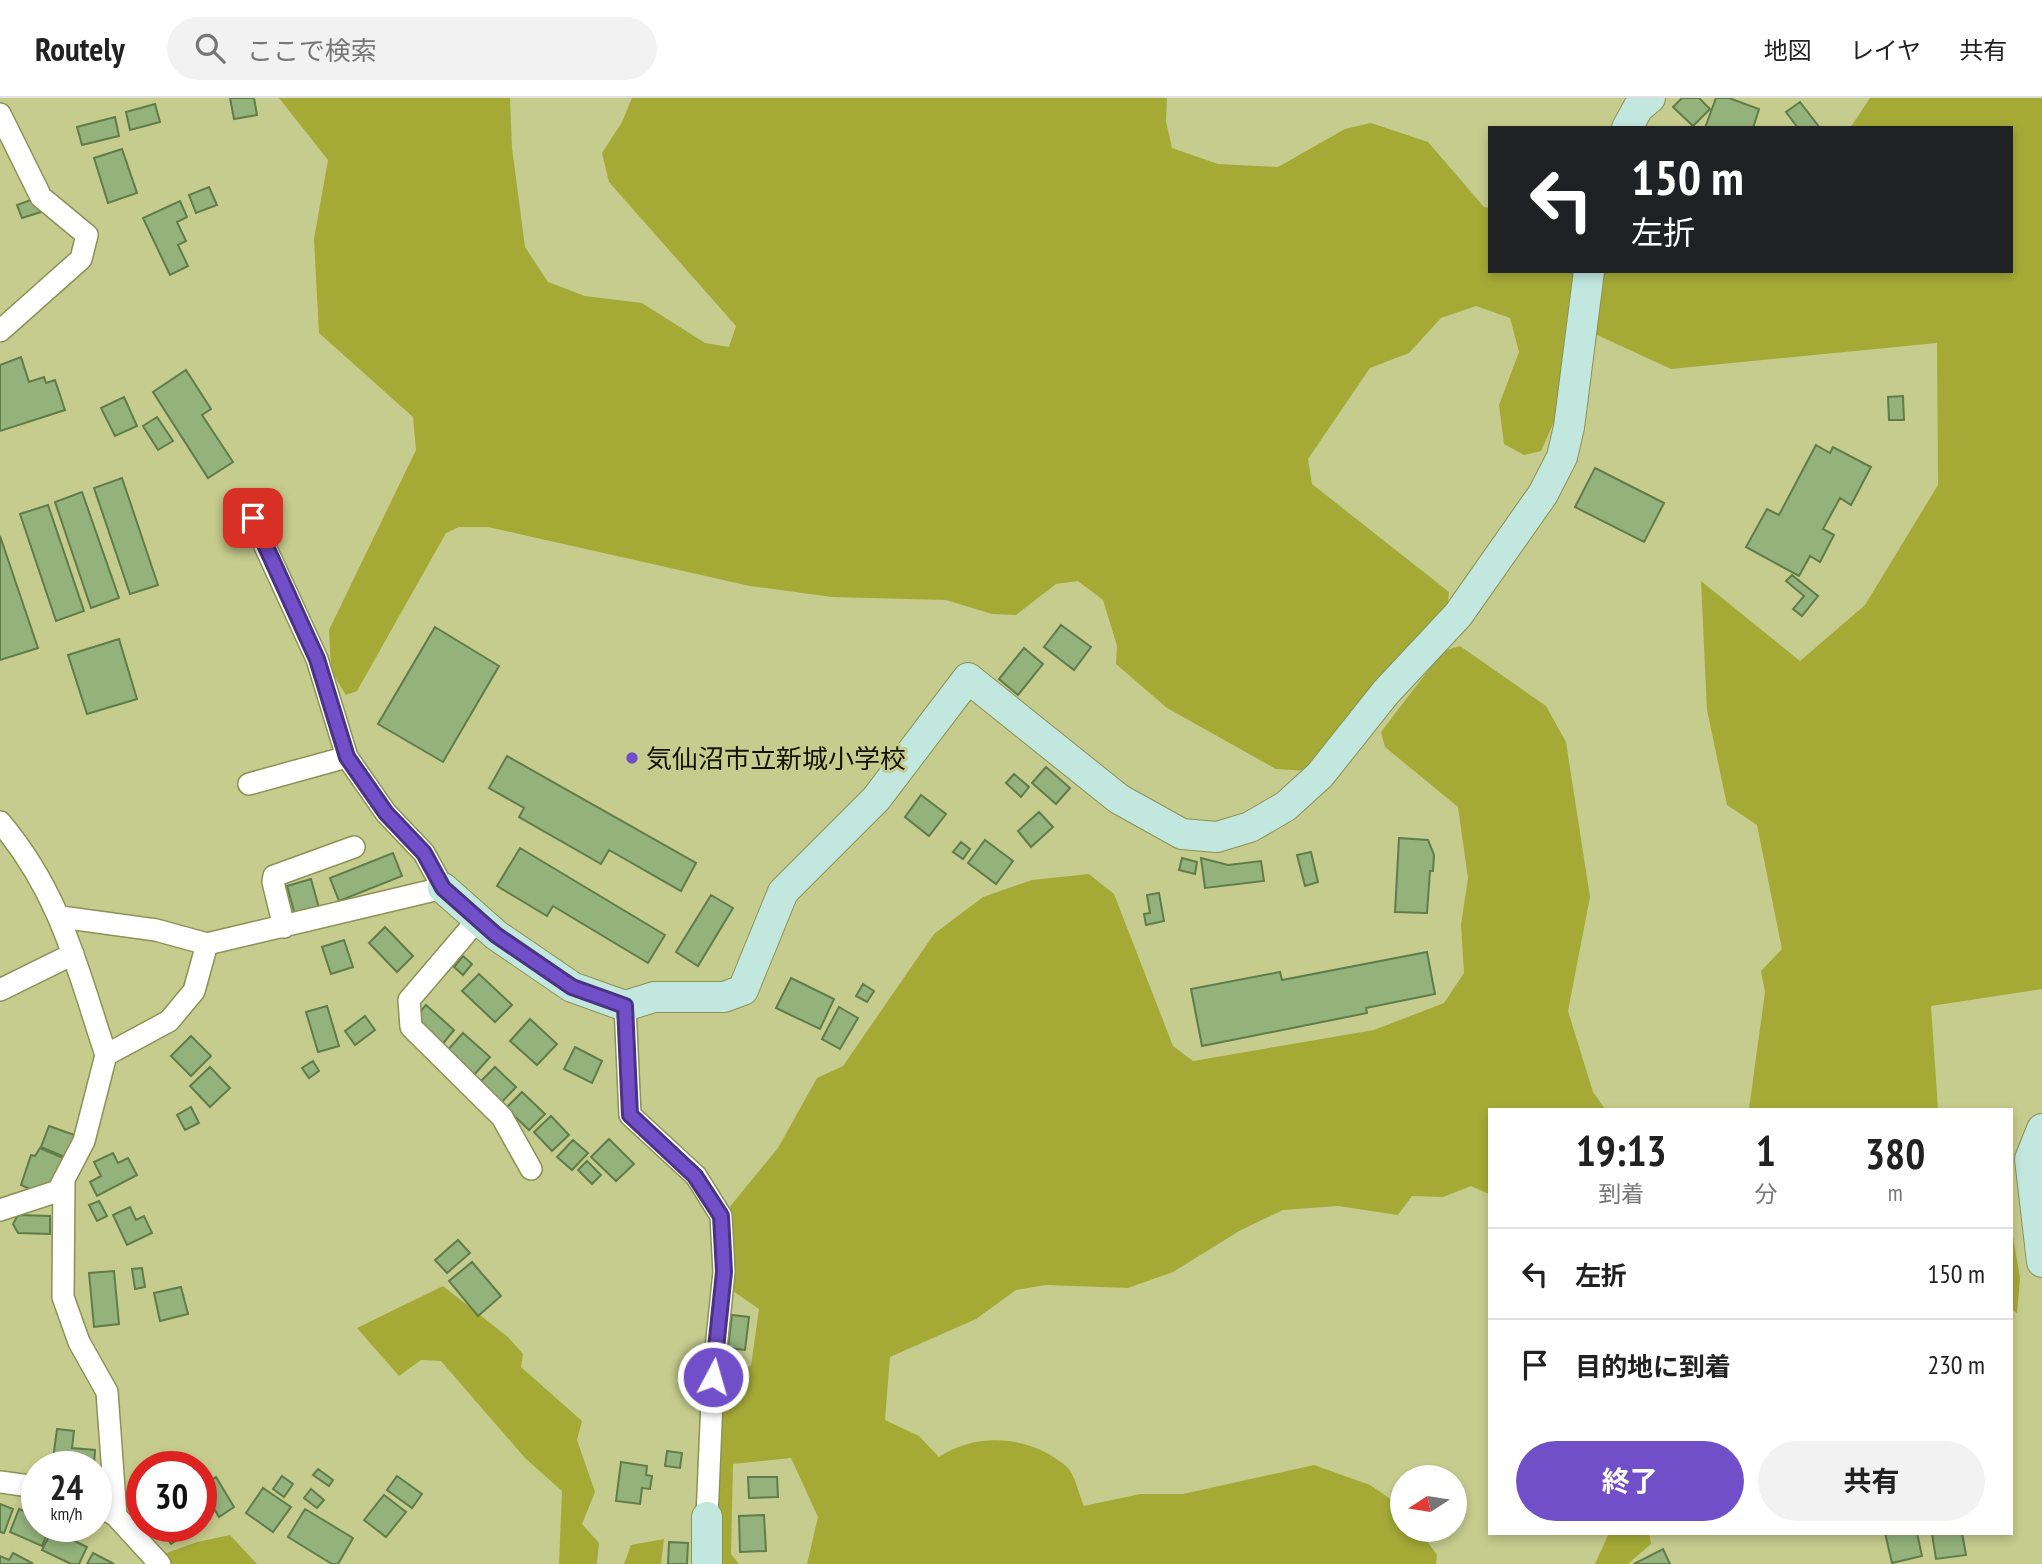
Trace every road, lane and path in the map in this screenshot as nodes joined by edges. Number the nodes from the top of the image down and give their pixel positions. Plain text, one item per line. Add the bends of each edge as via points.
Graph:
1 (0, 114) edge
2 (1590, 273) edge
3 (0, 331) edge
4 (253, 518) dead end
5 (347, 757) junction
6 (249, 784) dead end
7 (0, 822) edge
8 (354, 847) dead end
9 (443, 888) junction
10 (61, 917) junction
11 (479, 918) junction
12 (284, 927) junction
13 (207, 944) junction
14 (73, 954) junction
15 (0, 990) edge
16 (625, 1006) junction
17 (106, 1055) junction
18 (2042, 1129) edge
19 (531, 1169) dead end
20 (64, 1180) junction
21 (0, 1210) edge
22 (2042, 1262) edge
23 (0, 1482) edge
24 (21, 1485) edge
25 (112, 1513) edge
26 (116, 1516) junction
27 (707, 1517) joint
28 (156, 1562) edge
29 (707, 1564) edge

1 - 3 street via 41,197 88,235 81,259
2 - 16 street via 1569,427 1562,457 1543,494 1458,615 1386,692 1320,775 1286,806 1250,827 1217,837 1182,834 1119,799 968,678 876,799 783,892 743,990 724,997 654,997
4 - 5 street via 317,659
5 - 6 street
5 - 9 street via 386,813 424,853
7 - 10 street
8 - 12 street via 274,876
9 - 11 street
9 - 12 street
10 - 13 street via 156,930
10 - 14 street
11 - 16 street via 496,935 572,987
11 - 19 street via 409,1000 411,1027 502,1117
12 - 13 street
13 - 17 street via 194,991 169,1021
14 - 15 street
14 - 17 street
16 - 27 street via 630,1115 695,1176 721,1216 724,1272 713,1377
17 - 20 street via 84,1141
18 - 22 street via 2030,1159
20 - 21 street via 58,1191
20 - 26 street via 63,1297 79,1342 107,1392
23 - 24 street
25 - 26 street
26 - 28 street
27 - 29 street

